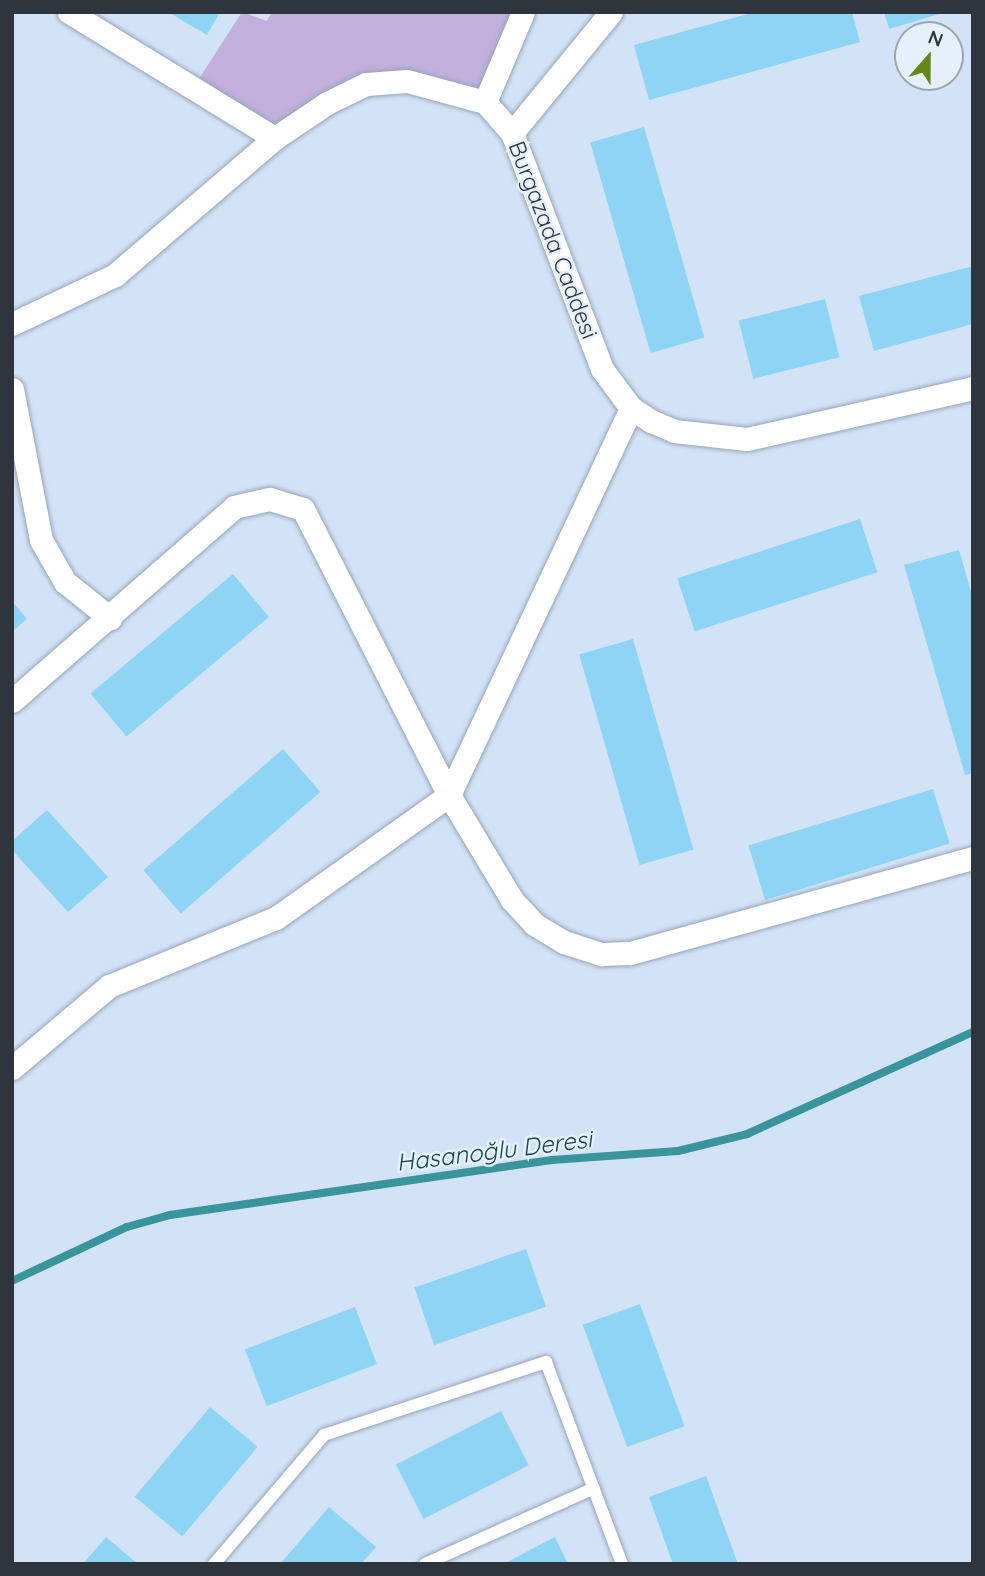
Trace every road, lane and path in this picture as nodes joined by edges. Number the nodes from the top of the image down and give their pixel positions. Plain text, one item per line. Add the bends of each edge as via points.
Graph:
1 (69, 12) edge
2 (523, 12) edge
3 (611, 12) edge
4 (485, 103) junction
5 (513, 133) junction
6 (275, 138) junction
7 (12, 324) edge
8 (973, 388) edge
9 (12, 389) edge
10 (631, 408) junction
11 (110, 618) junction
12 (12, 701) edge
13 (449, 795) junction
14 (973, 858) edge
15 (12, 1068) edge
16 (594, 1488) junction
17 (214, 1564) edge
18 (425, 1564) edge
19 (622, 1564) edge

1 - 6 street
2 - 4 street
3 - 5 street
4 - 5 street, Burgazada Caddesi
4 - 6 street via 407,81 366,84
5 - 10 street, Burgazada Caddesi via 602,369
6 - 7 street via 115,275
8 - 10 street, Burgazada Caddesi via 747,439 674,431
9 - 11 street via 41,540 65,582
10 - 13 street
11 - 12 street
11 - 13 street via 234,506 270,499 303,509
13 - 14 street via 512,900 534,925 602,954 631,953
13 - 15 street via 276,918 109,986
16 - 17 lane via 547,1362 324,1435
16 - 18 lane
16 - 19 lane

